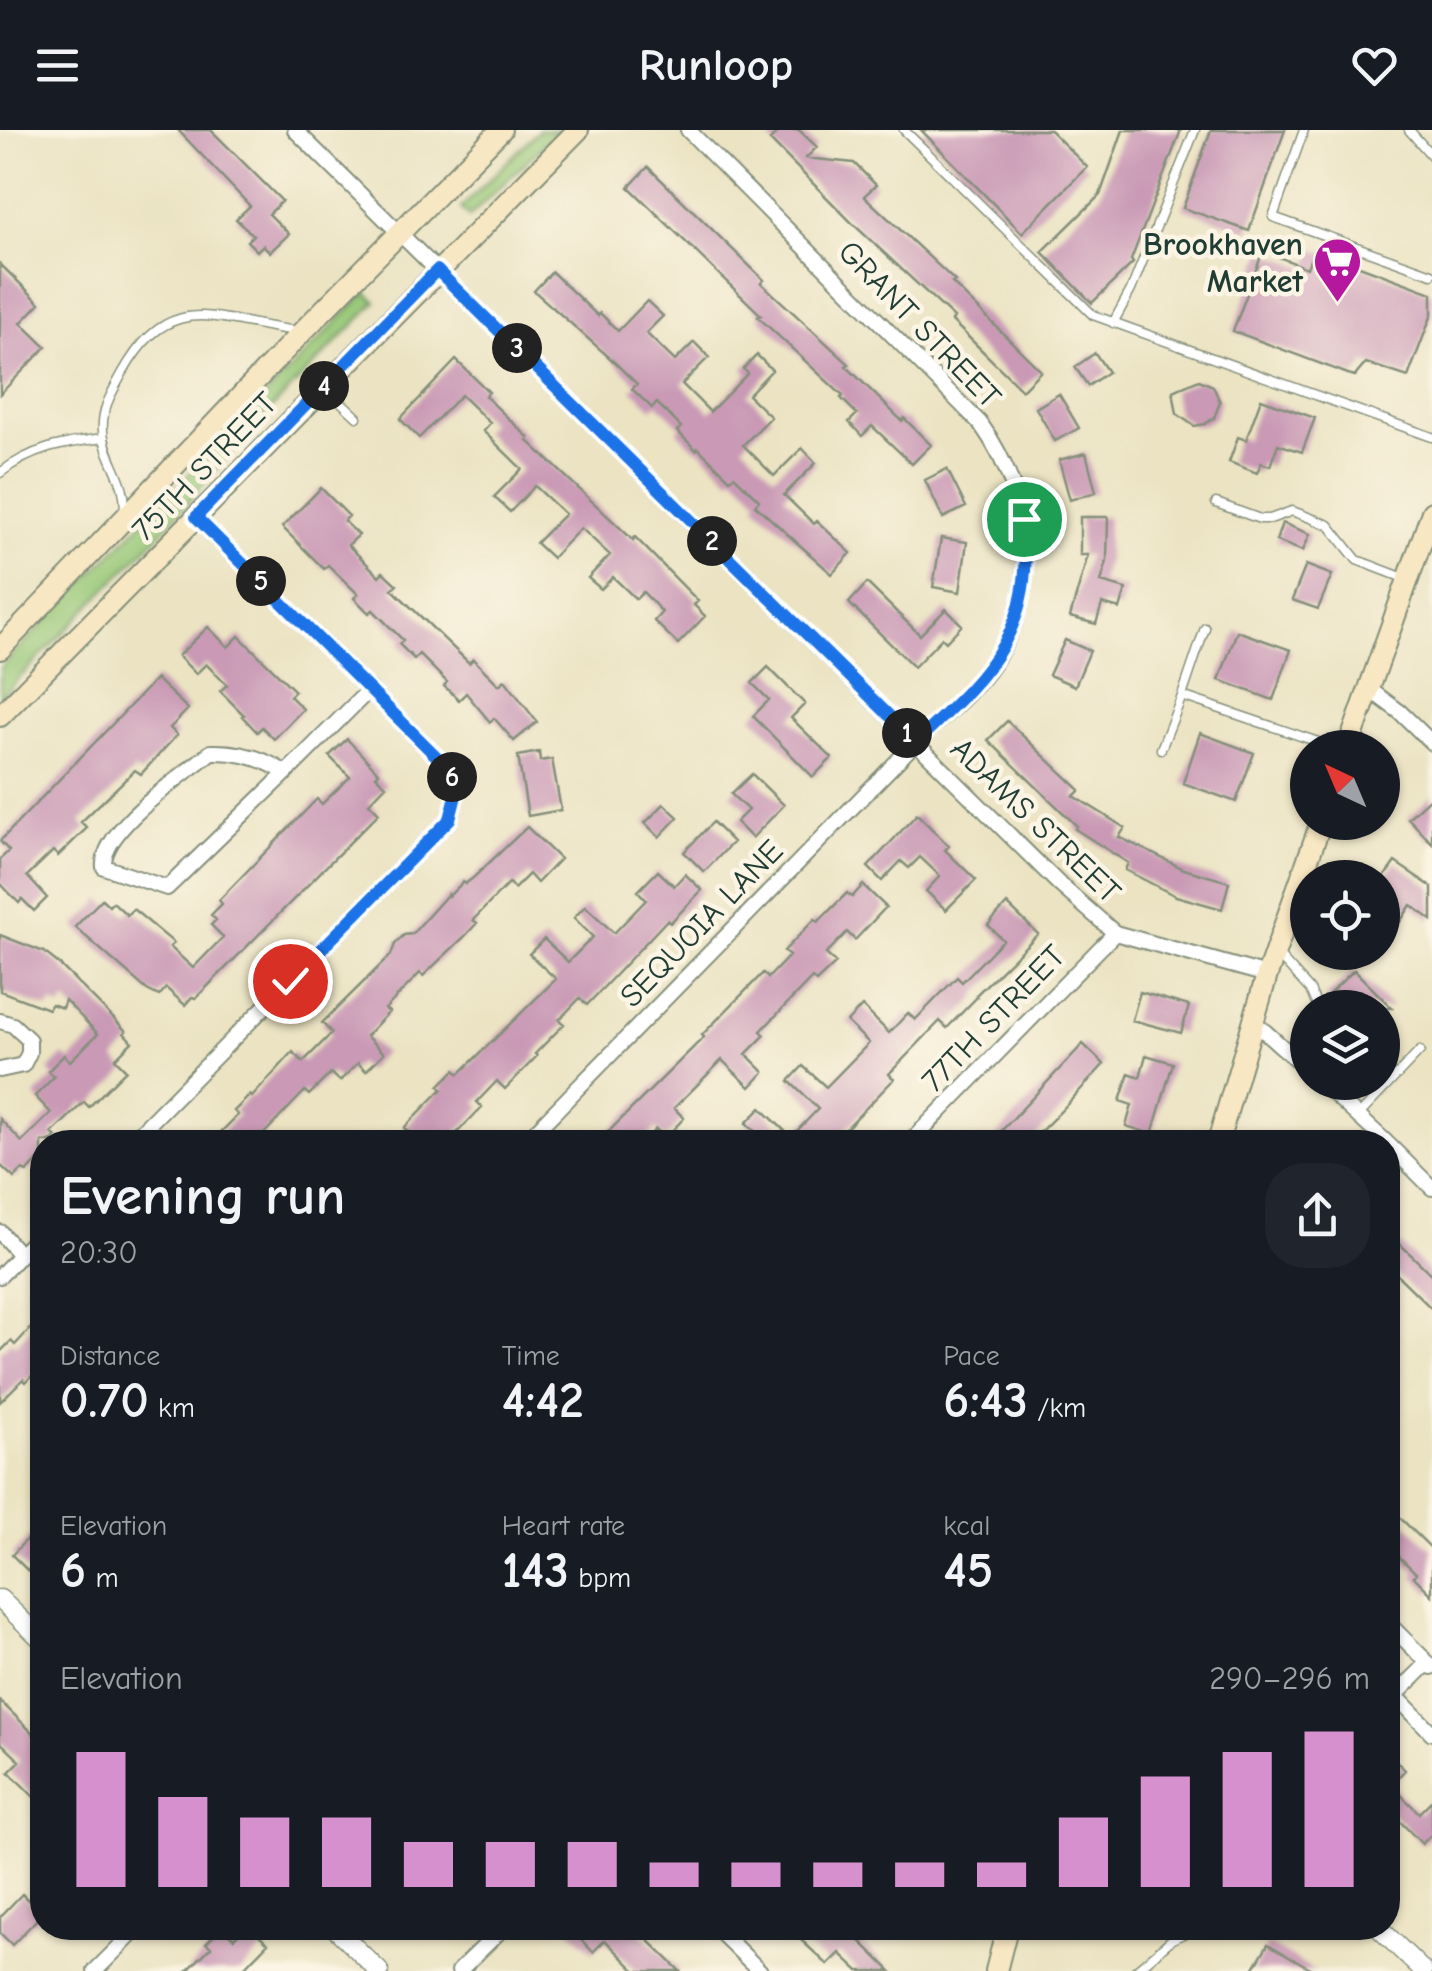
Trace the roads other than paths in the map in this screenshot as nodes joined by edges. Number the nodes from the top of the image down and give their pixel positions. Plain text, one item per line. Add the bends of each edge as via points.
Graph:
1 (295, 130) edge
2 (501, 130) edge
3 (578, 130) edge
4 (688, 130) edge
5 (904, 130) edge
6 (1195, 130) edge
7 (1304, 130) edge
8 (1409, 130) edge
9 (1432, 156) edge
10 (400, 232) junction
11 (437, 270) junction
12 (1432, 274) edge
13 (1112, 322) junction
14 (302, 332) junction
15 (324, 386) junction
16 (357, 417) dead end
17 (1432, 437) edge
18 (103, 438) junction
19 (0, 473) edge
20 (1216, 503) dead end
21 (1432, 512) edge
22 (196, 517) junction
23 (122, 520) junction
24 (1408, 580) junction
25 (1205, 628) dead end
26 (0, 649) edge
27 (370, 689) junction
28 (1369, 689) junction
29 (1182, 696) junction
30 (0, 716) edge
31 (1354, 730) edge
32 (1290, 732) edge
33 (916, 742) junction
34 (1432, 743) edge
35 (1161, 748) dead end
36 (286, 773) junction
37 (1315, 840) edge
38 (1115, 933) junction
39 (1275, 952) junction
40 (1267, 975) junction
41 (1307, 990) edge
42 (0, 1021) edge
43 (1253, 1021) junction
44 (1420, 1051) dead end
45 (1290, 1054) edge
46 (1400, 1069) edge
47 (0, 1070) edge
48 (1341, 1100) edge
49 (1371, 1100) edge
50 (1358, 1116) junction
51 (143, 1130) edge
52 (538, 1130) edge
53 (922, 1130) edge
54 (1221, 1130) edge
55 (1372, 1130) edge
56 (1400, 1157) edge
57 (1432, 1188) edge
58 (0, 1232) edge
59 (30, 1245) edge
60 (20, 1256) junction
61 (0, 1276) edge
62 (0, 1598) edge
63 (30, 1627) edge
64 (1400, 1635) edge
65 (1430, 1665) edge
66 (1400, 1686) edge
67 (1400, 1701) edge
68 (1432, 1733) edge
69 (126, 1940) edge
70 (347, 1940) edge
71 (490, 1940) edge
72 (728, 1940) edge
73 (1004, 1940) edge
74 (1171, 1940) edge
75 (1391, 1940) edge
76 (95, 1971) edge
77 (379, 1971) edge
78 (459, 1971) edge
79 (760, 1971) edge
80 (996, 1971) edge
81 (1136, 1971) edge
82 (1423, 1971) edge

1 - 10 street, ADAMS STREET
2 - 10 main road, 75TH STREET
3 - 11 main road, 75TH STREET
4 - 33 street, GRANT STREET via 968,408 997,446 1016,487 1028,562 1014,623 978,683
5 - 13 lane via 1094,315
6 - 13 lane
7 - 12 lane via 1272,217
8 - 9 lane
10 - 11 street, ADAMS STREET
10 - 14 main road, 75TH STREET
11 - 15 main road, 75TH STREET
11 - 33 street, ADAMS STREET
13 - 17 lane
14 - 18 lane via 198,315 161,325 133,354 112,391 102,416
14 - 23 main road, 75TH STREET
15 - 16 lane
15 - 22 main road, 75TH STREET
18 - 19 lane via 32,452
18 - 23 lane via 126,500
20 - 24 lane via 1260,519 1292,511 1329,525 1357,560
21 - 24 main road
22 - 27 street
22 - 30 main road, 75TH STREET
23 - 26 main road, 75TH STREET
24 - 28 main road
25 - 29 lane
27 - 36 street
27 - 51 street via 443,763 458,788 450,819
28 - 31 main road
28 - 34 street
29 - 32 lane
29 - 35 lane
33 - 38 street, ADAMS STREET
33 - 52 street, SEQUOIA LANE
36 - 36 street via 168,888 104,867 103,854 116,832 211,752 249,756
37 - 39 main road
38 - 40 street, ADAMS STREET
38 - 53 street, 77TH STREET
39 - 40 main road
39 - 41 lane
40 - 43 main road
42 - 47 street via 29,1040 23,1065
43 - 45 street
43 - 54 main road
44 - 46 lane
48 - 50 street
49 - 50 lane
50 - 55 street
56 - 57 street
58 - 60 street
59 - 60 street
60 - 61 street
62 - 63 street
64 - 65 street
65 - 66 street
67 - 68 street
69 - 76 street
70 - 77 street
71 - 78 street
72 - 79 street
73 - 80 main road
74 - 81 lane
75 - 82 street

